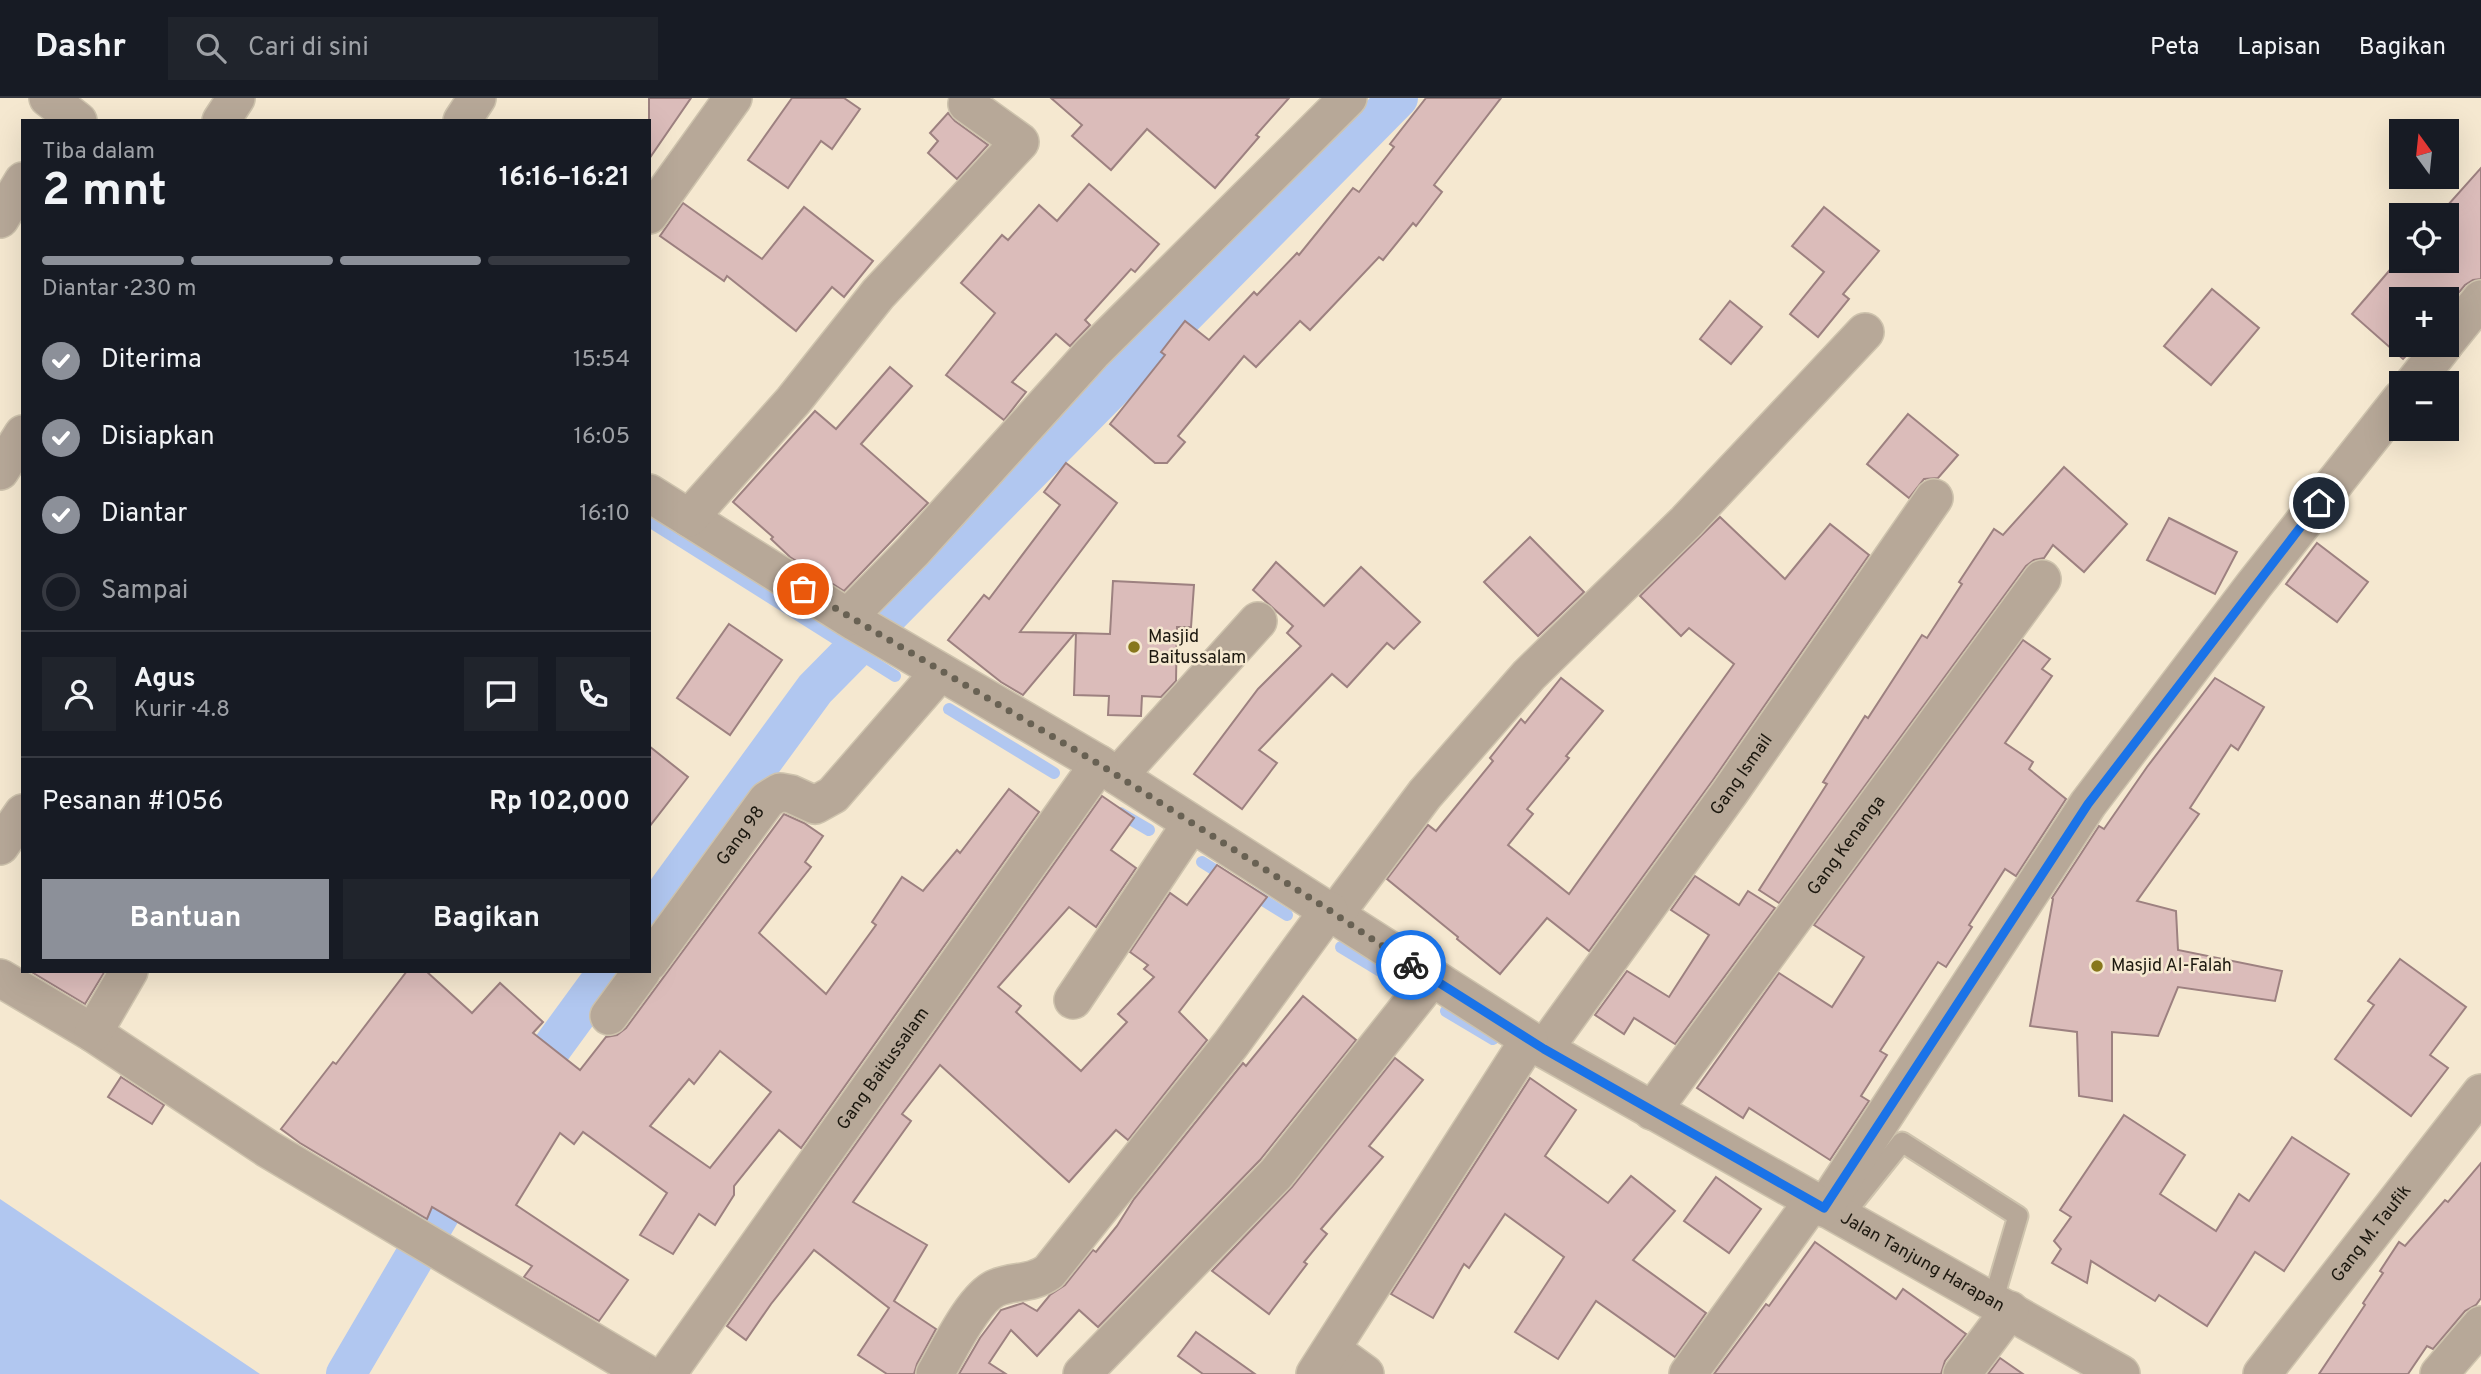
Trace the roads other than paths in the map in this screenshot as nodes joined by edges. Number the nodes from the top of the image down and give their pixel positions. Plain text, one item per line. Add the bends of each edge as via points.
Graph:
1 (236, 98) edge
2 (477, 98) edge
3 (733, 98) edge
4 (972, 98) edge
5 (1348, 98) edge
6 (222, 119) edge
7 (463, 119) edge
8 (21, 184) edge
9 (651, 212) edge
10 (0, 219) edge
11 (2481, 299) edge
12 (2459, 326) edge
13 (1865, 332) dead end
14 (2434, 357) edge
15 (2423, 371) edge
16 (2389, 414) edge
17 (21, 438) edge
18 (0, 471) edge
19 (651, 494) edge
20 (1934, 498) dead end
21 (689, 518) junction
22 (2042, 579) dead end
23 (851, 619) junction
24 (1258, 621) dead end
25 (938, 670) junction
26 (1108, 770) junction
27 (21, 816) edge
28 (1191, 824) junction
29 (0, 846) edge
30 (1332, 912) junction
31 (651, 958) edge
32 (128, 973) edge
33 (641, 973) edge
34 (0, 978) edge
35 (1431, 979) junction
36 (1073, 1000) dead end
37 (609, 1016) dead end
38 (93, 1033) junction
39 (1537, 1045) junction
40 (2481, 1093) edge
41 (1652, 1111) junction
42 (1826, 1208) junction
43 (2002, 1306) junction
44 (2481, 1325) edge
45 (1324, 1362) edge
46 (647, 1374) edge
47 (667, 1374) edge
48 (935, 1374) edge
49 (1083, 1374) edge
50 (1366, 1374) edge
51 (1688, 1374) edge
52 (1962, 1374) edge
53 (2121, 1374) edge
54 (2262, 1374) edge
55 (2439, 1374) edge

1 - 6 street
2 - 7 street
3 - 9 street
4 - 21 street via 967,104 1020,142 878,294 793,401
5 - 23 street via 1092,352
8 - 10 street
11 - 12 street
13 - 30 street via 1686,522 1529,676 1425,794
14 - 15 street
16 - 42 street via 2088,804
17 - 18 street
19 - 21 street, Jalan Tanjung Harapan
20 - 39 street, Gang Ismail via 1730,792
21 - 23 street, Jalan Tanjung Harapan
22 - 41 street, Gang Kenanga
23 - 25 street, Jalan Tanjung Harapan
24 - 26 street, Gang Baitussalam
25 - 26 street, Jalan Tanjung Harapan
25 - 31 street, Gang 98 via 833,795 815,805 780,792 767,800
26 - 28 street, Jalan Tanjung Harapan
26 - 47 street, Gang Baitussalam
27 - 29 street
28 - 30 street, Jalan Tanjung Harapan
28 - 36 street
30 - 35 street, Jalan Tanjung Harapan
30 - 48 street via 1049,1272 1037,1280 995,1289 985,1297
32 - 38 street
33 - 37 street
34 - 38 street
35 - 39 street, Jalan Tanjung Harapan
35 - 49 street via 1276,1174
38 - 46 street via 268,1149
39 - 41 street, Jalan Tanjung Harapan
39 - 45 street, Gang Ismail
40 - 54 street, Gang M. Taufik
41 - 42 street, Jalan Tanjung Harapan
42 - 43 street, Jalan Tanjung Harapan
42 - 43 lane via 1902,1142 2018,1216
42 - 51 street
43 - 52 street
43 - 53 street, Jalan Tanjung Harapan
44 - 55 street
45 - 50 street

